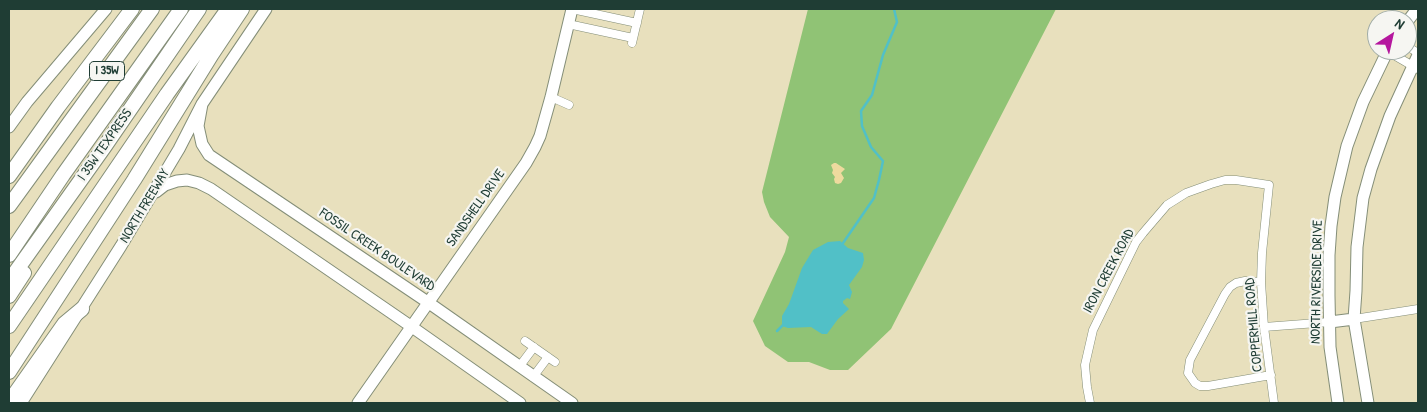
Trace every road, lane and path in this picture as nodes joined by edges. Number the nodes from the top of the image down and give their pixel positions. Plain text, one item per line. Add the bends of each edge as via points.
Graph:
1 (106, 9) edge
2 (132, 9) edge
3 (152, 9) edge
4 (181, 9) edge
5 (199, 9) edge
6 (228, 9) edge
7 (242, 9) edge
8 (266, 9) edge
9 (572, 9) edge
10 (640, 9) edge
11 (637, 23) junction
12 (568, 24) junction
13 (1418, 54) edge
14 (1384, 60) edge
15 (1403, 60) edge
16 (1416, 68) edge
17 (551, 97) junction
18 (202, 104) junction
19 (569, 105) dead end
20 (9, 127) edge
21 (9, 176) edge
22 (1269, 185) joint
23 (54, 188) junction
24 (74, 189) junction
25 (151, 196) junction
26 (9, 206) edge
27 (9, 240) edge
28 (9, 255) edge
29 (9, 281) edge
30 (1261, 282) junction
31 (9, 296) edge
32 (429, 303) junction
33 (82, 308) junction
34 (1418, 309) edge
35 (1354, 319) junction
36 (1330, 322) junction
37 (9, 326) edge
38 (412, 326) junction
39 (1264, 328) junction
40 (525, 341) dead end
41 (534, 347) junction
42 (548, 357) junction
43 (555, 362) dead end
44 (519, 367) junction
45 (9, 372) edge
46 (1270, 375) junction
47 (533, 377) junction
48 (9, 402) edge
49 (21, 403) edge
50 (358, 403) edge
51 (520, 403) edge
52 (572, 403) edge
53 (1090, 403) edge
54 (1274, 403) edge
55 (1338, 403) edge
56 (1368, 403) edge

1 - 20 main road
2 - 21 highway
3 - 26 highway, I 35W
4 - 23 highway, I 35W TEXPRESS
5 - 24 highway, I 35W TEXPRESS
6 - 37 highway
7 - 45 highway, NORTH FREEWAY
8 - 18 main road, NORTH FREEWAY
9 - 11 street
9 - 12 main road, SANDSHELL DRIVE
10 - 11 street
11 - 12 street via 633,40
12 - 17 main road, SANDSHELL DRIVE
13 - 16 main road
14 - 36 main road, NORTH RIVERSIDE DRIVE via 1363,102 1339,180 1329,255
15 - 16 street
16 - 35 main road via 1390,116 1363,198
17 - 19 street
17 - 32 main road, SANDSHELL DRIVE via 540,136 526,162
18 - 25 main road, NORTH FREEWAY
18 - 32 main road, FOSSIL CREEK BOULEVARD via 198,126 202,144 209,155
22 - 30 street, COPPERMILL ROAD
22 - 53 street, IRON CREEK ROAD via 1236,180 1211,184 1172,202 1151,222 1136,242 1093,330 1085,365
23 - 27 highway via 41,196
23 - 28 highway, I 35W TEXPRESS
24 - 29 highway, I 35W TEXPRESS
24 - 31 highway via 65,211
25 - 33 main road, NORTH FREEWAY
25 - 38 main road via 177,180 205,186
30 - 39 street, COPPERMILL ROAD
30 - 46 street via 1245,281 1230,287 1190,360 1188,373 1200,386
32 - 38 main road, SANDSHELL DRIVE
32 - 44 main road, FOSSIL CREEK BOULEVARD
33 - 48 highway via 64,324
33 - 49 main road, NORTH FREEWAY
34 - 35 street
35 - 36 main road
35 - 56 main road
36 - 39 street
36 - 55 main road, NORTH RIVERSIDE DRIVE
38 - 50 main road, SANDSHELL DRIVE
38 - 51 main road
39 - 46 street, COPPERMILL ROAD
40 - 41 street
41 - 42 street
41 - 44 street
42 - 43 street
42 - 47 street
44 - 47 main road, FOSSIL CREEK BOULEVARD
46 - 54 street, COPPERMILL ROAD
47 - 52 main road, FOSSIL CREEK BOULEVARD

